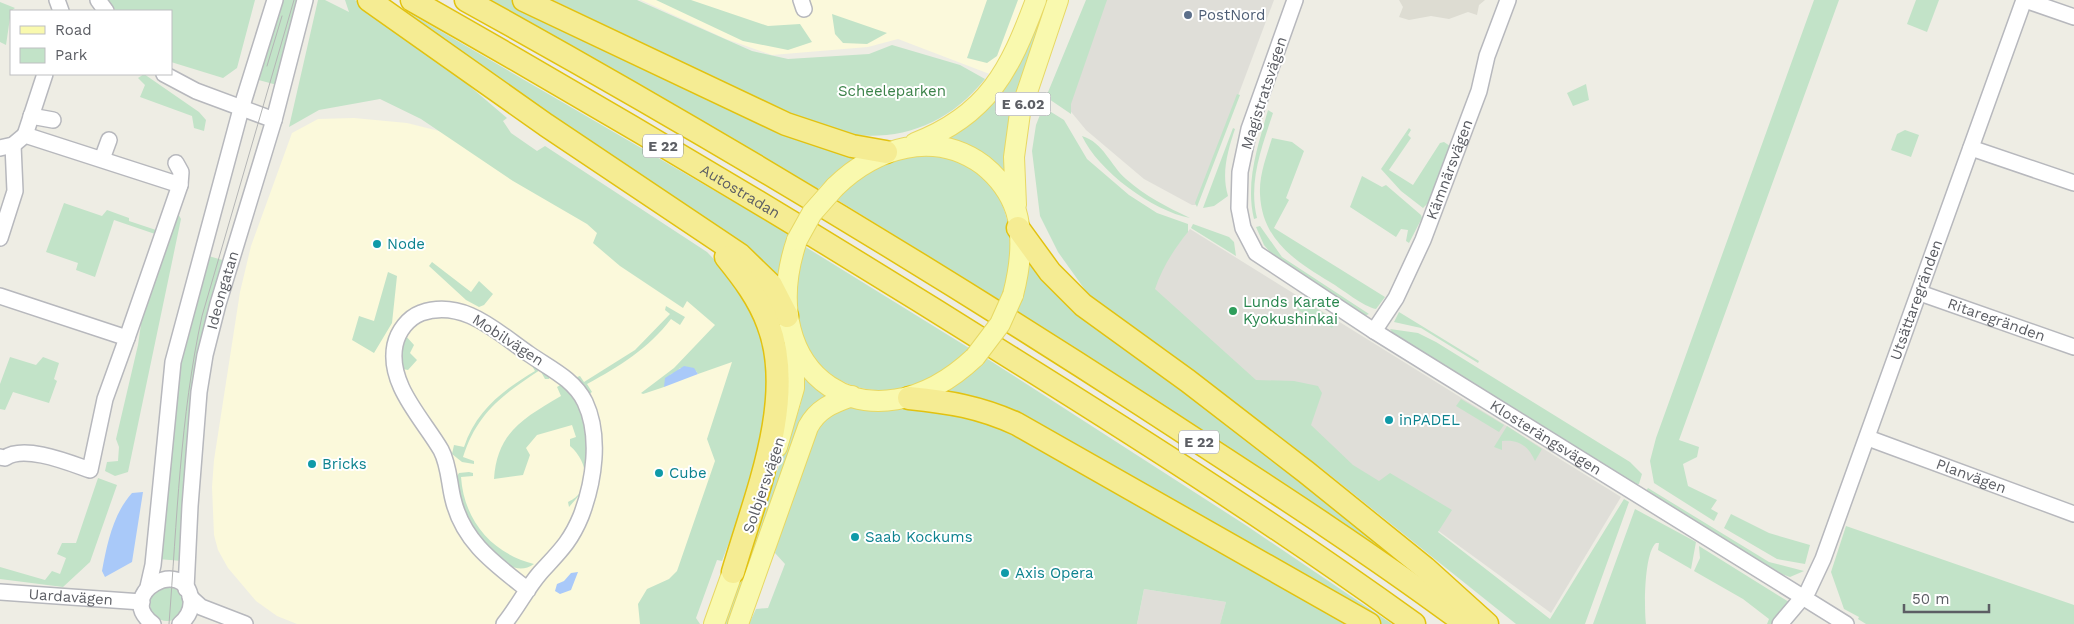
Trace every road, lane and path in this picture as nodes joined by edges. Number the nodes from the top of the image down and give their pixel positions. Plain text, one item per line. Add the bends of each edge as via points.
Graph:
1 (275, 0) edge
2 (305, 0) edge
3 (369, 0) edge
4 (412, 0) edge
5 (466, 0) edge
6 (524, 0) edge
7 (1036, 0) edge
8 (1058, 0) edge
9 (1295, 0) edge
10 (1508, 0) edge
11 (2025, 0) edge
12 (2074, 17) edge
13 (45, 75) edge
14 (166, 75) edge
15 (241, 109) junction
16 (31, 116) junction
17 (53, 120) dead end
18 (274, 120) junction
19 (25, 135) junction
20 (109, 140) dead end
21 (6, 146) edge
22 (1971, 148) junction
23 (895, 150) junction
24 (102, 159) junction
25 (176, 162) dead end
26 (2074, 183) edge
27 (180, 185) junction
28 (1017, 220) junction
29 (700, 226) junction
30 (0, 238) edge
31 (1250, 245) joint
32 (1920, 292) junction
33 (0, 296) edge
34 (787, 316) junction
35 (1374, 331) junction
36 (127, 338) junction
37 (793, 342) junction
38 (2074, 347) edge
39 (852, 396) junction
40 (909, 398) junction
41 (1868, 438) junction
42 (0, 457) edge
43 (2074, 514) edge
44 (733, 572) junction
45 (148, 587) junction
46 (528, 590) junction
47 (0, 592) edge
48 (188, 593) junction
49 (1802, 597) junction
50 (142, 602) junction
51 (149, 622) edge
52 (183, 623) edge
53 (245, 624) edge
54 (504, 624) edge
55 (714, 624) edge
56 (738, 624) edge
57 (1369, 624) edge
58 (1414, 624) edge
59 (1466, 624) edge
60 (1487, 624) edge
61 (1780, 624) edge
62 (1846, 624) edge

1 - 15 street, Ideongatan
2 - 18 street, Ideongatan
3 - 29 highway via 546,125
4 - 58 highway, Autostradan / E 22 via 912,296 1221,492
5 - 59 highway, Autostradan / E 22 via 751,162 926,270 1237,467
6 - 23 highway via 786,124 852,146
7 - 23 main road, E 6.02 via 1012,56 988,94 971,113 948,129
8 - 28 main road, E 6.02 via 1018,127 1014,157
9 - 31 street, Magistratsvägen via 1249,129 1240,172 1239,208
10 - 35 street, Kämnärsvägen via 1487,56 1476,99 1422,240 1396,298
11 - 12 street
11 - 22 street, Utsättaregränden
13 - 16 street
14 - 15 street
15 - 18 street
15 - 45 street, Ideongatan via 173,362 153,565
16 - 17 street
16 - 19 street
18 - 48 street, Ideongatan via 218,304 199,392
19 - 21 street
19 - 24 street
20 - 24 street
21 - 30 street via 15,191
22 - 26 street
22 - 32 street, Utsättaregränden
23 - 28 main road via 922,145 941,146 975,160 1002,184
23 - 34 main road, bridge via 854,169 812,213 797,240 786,290
24 - 27 street
25 - 27 street via 181,172
27 - 36 street
28 - 40 main road, bridge via 1019,265 1013,294 1000,324 975,357 938,385
28 - 60 highway via 1050,272 1083,305 1298,466 1424,568
29 - 34 highway via 740,254 767,281
29 - 44 highway via 756,297 769,326 777,364 774,432
31 - 35 street, Klosterängsvägen via 1272,265
32 - 38 street, Ritaregränden
32 - 41 street, Utsättaregränden
33 - 36 street
34 - 37 main road
35 - 49 street, Klosterängsvägen
36 - 42 street via 105,399 90,470 42,455 10,454
37 - 39 main road via 820,379
37 - 44 main road, Solbjersvägen via 796,377 790,408
39 - 40 main road via 876,401
39 - 56 main road, Solbjersvägen via 821,409 808,427
40 - 57 highway via 960,404 989,411 1017,424
41 - 43 street, Planvägen
41 - 49 street, Utsättaregränden via 1820,566
44 - 55 main road, Solbjersvägen
45 - 48 street via 165,579 179,582
45 - 50 street, Ideongatan
46 - 46 street, Mobilvägen via 564,547 587,498 594,453 585,402 569,381 477,318 447,308 422,313 408,322 397,338 394,358 398,378 442,452 454,504 465,530 489,559
46 - 54 street, Mobilvägen
47 - 50 street, Uardavägen
48 - 52 street, Ideongatan via 190,609
48 - 53 street via 201,607
49 - 61 street, Utsättaregränden
49 - 62 street, Klosterängsvägen
50 - 51 street

